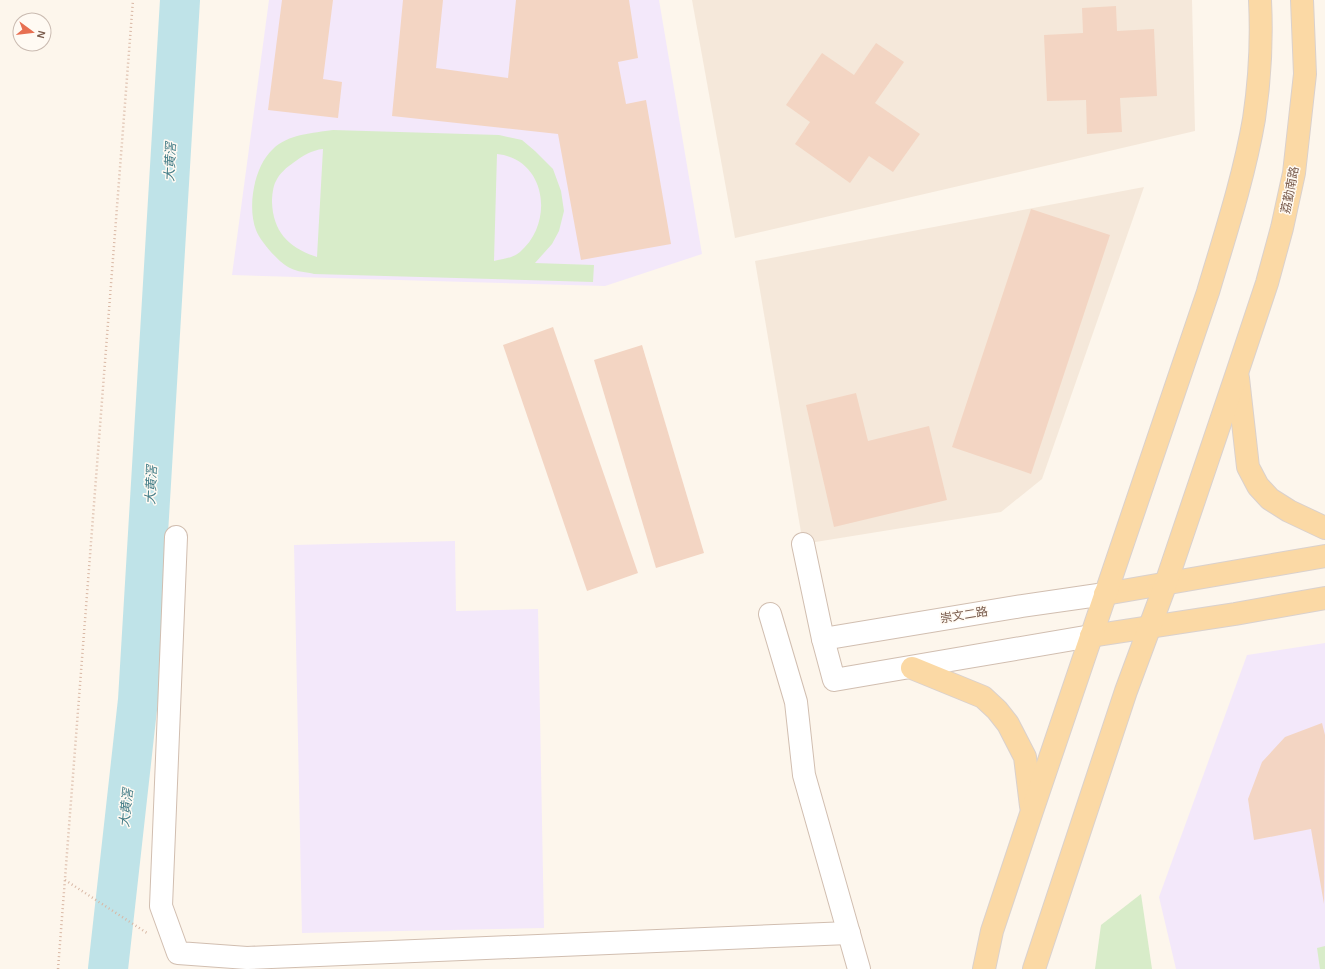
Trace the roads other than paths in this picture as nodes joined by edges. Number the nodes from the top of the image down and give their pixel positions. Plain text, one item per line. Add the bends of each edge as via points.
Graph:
1 (1260, 0) edge
2 (1302, 0) edge
3 (1237, 373) junction
4 (1325, 528) edge
5 (176, 536) dead end
6 (803, 544) dead end
7 (1325, 556) edge
8 (1166, 583) junction
9 (1105, 594) junction
10 (1325, 598) edge
11 (770, 614) dead end
12 (1149, 628) junction
13 (1091, 636) junction
14 (823, 639) junction
15 (912, 668) junction
16 (1032, 811) junction
17 (849, 933) junction
18 (245, 964) edge
19 (859, 969) edge
20 (984, 969) edge
21 (1034, 969) edge

1 - 9 main road via 1260,71 1247,155 1208,292
2 - 3 main road, 荔勤南路 via 1305,74 1294,174 1267,283
3 - 4 main road via 1248,467 1258,486 1270,499
3 - 8 main road, 荔勤南路
5 - 18 street via 161,906 178,953
6 - 14 street
7 - 8 main road
8 - 9 main road
8 - 12 main road, 荔勤南路
9 - 13 main road
9 - 14 street, 崇文二路
10 - 12 main road
11 - 17 street via 796,702 804,775
12 - 13 main road
12 - 21 main road, 荔勤南路
13 - 15 street
13 - 16 main road
14 - 15 street via 834,680
15 - 16 main road via 983,696 997,710 1008,724 1025,758
16 - 20 main road via 992,931
17 - 18 street
17 - 19 street

